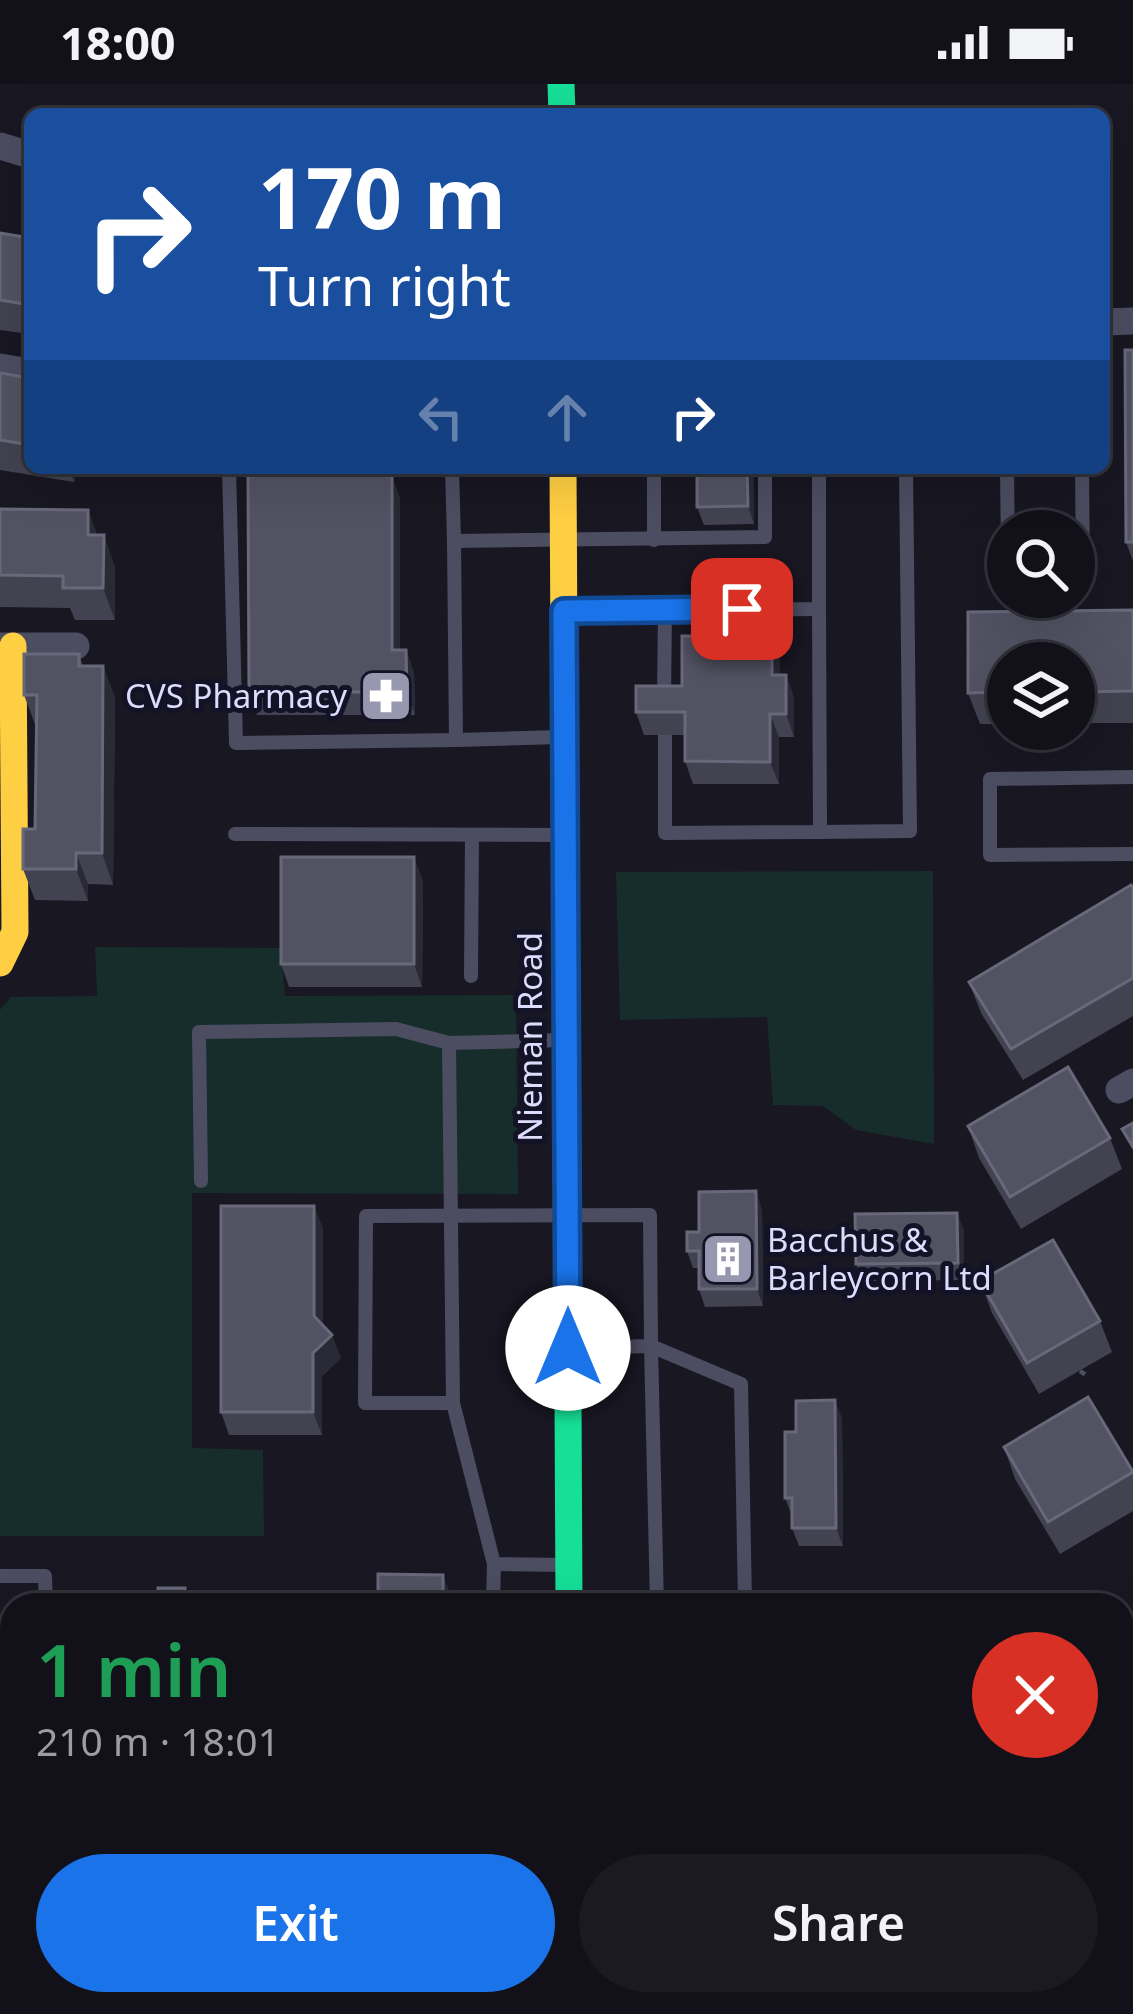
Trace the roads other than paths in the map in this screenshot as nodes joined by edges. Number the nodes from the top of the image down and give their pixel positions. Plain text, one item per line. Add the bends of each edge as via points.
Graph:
1 (229, 474) edge
2 (452, 474) edge
3 (563, 474) edge
4 (654, 474) edge
5 (764, 474) edge
6 (819, 474) edge
7 (906, 474) edge
8 (1007, 474) edge
9 (1082, 474) edge
10 (1007, 510) edge
11 (1082, 510) edge
12 (563, 540) junction
13 (654, 540) junction
14 (454, 541) junction
15 (819, 609) junction
16 (664, 610) junction
17 (564, 611) junction
18 (7, 646) edge
19 (76, 646) dead end
20 (664, 709) edge
21 (665, 736) edge
22 (565, 737) junction
23 (457, 740) junction
24 (1133, 777) edge
25 (820, 832) junction
26 (235, 834) dead end
27 (472, 835) junction
28 (565, 836) junction
29 (1133, 854) edge
30 (0, 963) edge
31 (471, 976) dead end
32 (566, 1040) junction
33 (449, 1043) junction
34 (201, 1181) dead end
35 (567, 1215) junction
36 (452, 1216) junction
37 (651, 1346) junction
38 (568, 1348) junction
39 (453, 1403) junction
40 (494, 1564) junction
41 (569, 1565) junction
42 (0, 1576) edge
43 (46, 1593) edge
44 (493, 1593) edge
45 (569, 1593) edge
46 (657, 1593) edge
47 (745, 1593) edge

1 - 23 lane via 236,743
2 - 14 lane
3 - 12 main road, Nieman Road
4 - 13 lane
5 - 13 lane via 765,538
6 - 15 lane
7 - 25 lane via 910,831
8 - 10 lane
9 - 11 lane
12 - 13 lane
12 - 14 lane
12 - 17 main road, Nieman Road
14 - 23 lane
15 - 16 lane
15 - 25 lane
16 - 17 lane
16 - 20 lane
17 - 22 main road, Nieman Road
18 - 19 street
18 - 30 main road via 15,932
21 - 25 lane via 664,832
22 - 23 lane
22 - 28 main road, Nieman Road
24 - 29 lane via 990,779 990,855
26 - 27 lane
27 - 28 lane
27 - 31 lane
28 - 32 main road, Nieman Road
32 - 33 lane
32 - 35 main road, Nieman Road
33 - 34 lane via 396,1029 199,1032
33 - 36 lane
35 - 36 lane
35 - 37 lane via 650,1215
35 - 38 main road, Nieman Road
36 - 39 lane
36 - 39 lane via 366,1216 365,1403
37 - 38 lane
37 - 46 lane
37 - 47 lane via 741,1384
38 - 41 main road, Nieman Road
39 - 40 lane
40 - 41 lane
40 - 44 lane
41 - 45 main road, Nieman Road
42 - 43 lane via 45,1576

